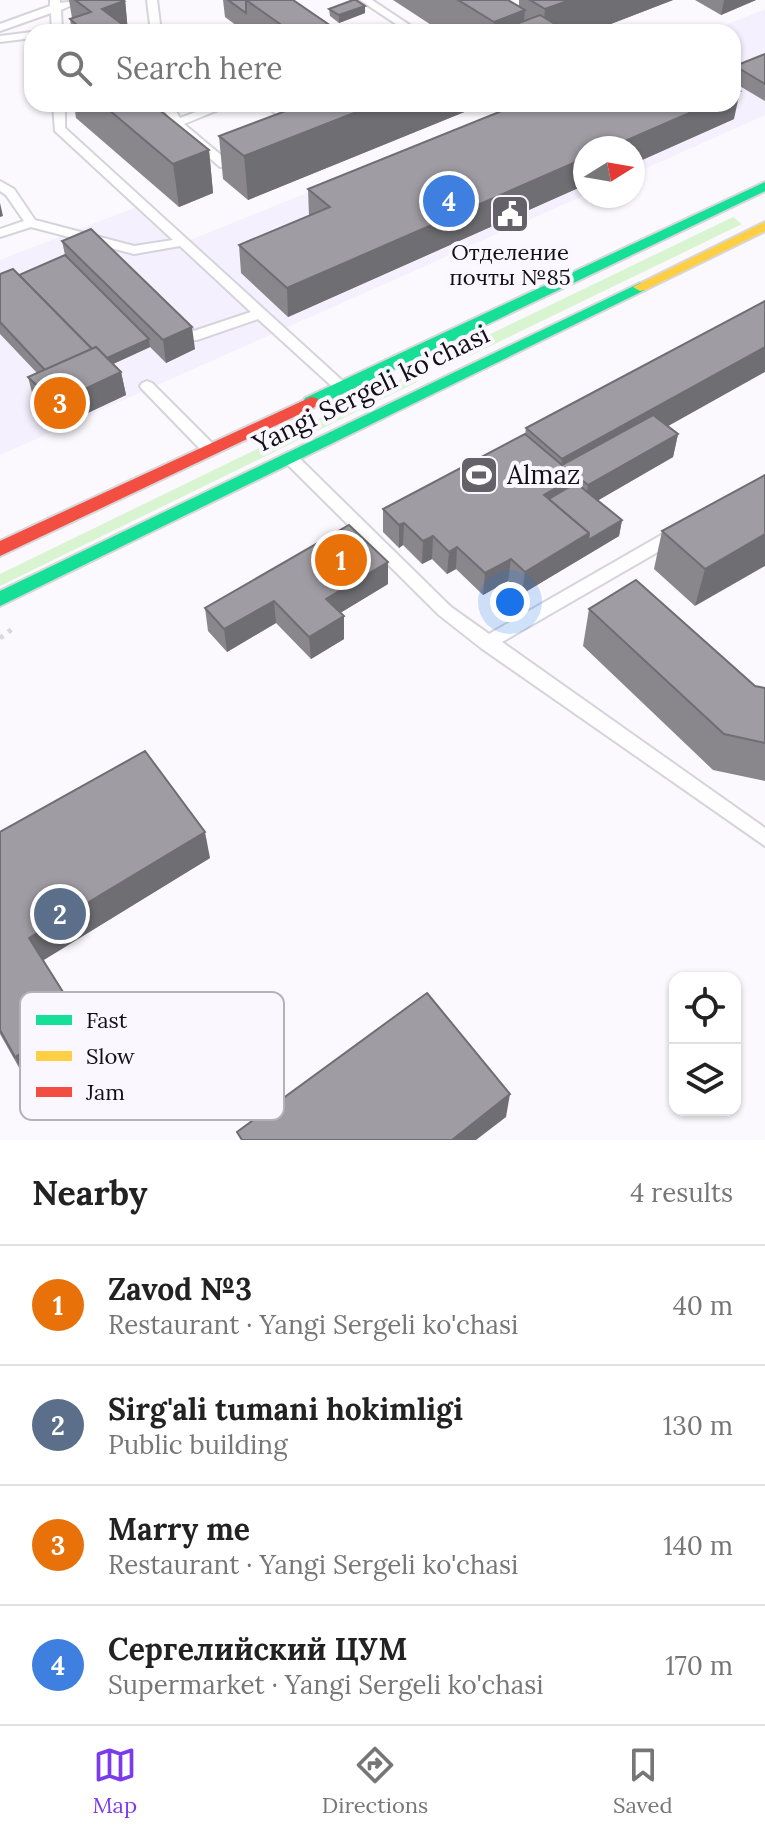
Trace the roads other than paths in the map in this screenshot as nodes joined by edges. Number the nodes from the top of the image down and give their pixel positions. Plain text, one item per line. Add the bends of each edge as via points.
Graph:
1 (78, 0) edge
2 (152, 0) edge
3 (365, 0) edge
4 (56, 4) edge
5 (57, 24) edge
6 (155, 24) edge
7 (402, 24) edge
8 (0, 28) edge
9 (24, 36) edge
10 (0, 39) edge
11 (59, 112) edge
12 (171, 112) edge
13 (205, 112) edge
14 (280, 112) edge
15 (178, 122) junction
16 (298, 135) edge
17 (250, 158) edge
18 (0, 185) edge
19 (765, 186) edge
20 (744, 196) junction
21 (765, 209) edge
22 (31, 223) junction
23 (765, 226) edge
24 (0, 233) edge
25 (98, 240) junction
26 (183, 242) junction
27 (119, 262) edge
28 (261, 313) junction
29 (171, 316) edge
30 (417, 373) junction
31 (147, 386) dead end
32 (341, 387) junction
33 (209, 449) junction
34 (289, 457) junction
35 (697, 522) edge
36 (0, 549) edge
37 (0, 599) edge
38 (487, 643) junction
39 (765, 838) edge

1 - 4 lane
2 - 6 lane
3 - 7 lane
4 - 5 lane
4 - 8 lane
9 - 10 lane
11 - 26 lane via 59,129
12 - 15 lane
13 - 15 lane
14 - 16 lane via 299,127
15 - 17 lane via 224,164
18 - 22 lane
19 - 20 main road, Yangi Sergeli ko'chasi
20 - 21 main road
20 - 30 main road, Yangi Sergeli ko'chasi
22 - 24 lane
22 - 25 lane
23 - 30 main road, Yangi Sergeli ko'chasi
25 - 26 lane via 134,250
25 - 27 lane
26 - 28 lane
28 - 29 lane via 192,337
28 - 32 lane
30 - 32 main road, Yangi Sergeli ko'chasi
30 - 34 main road, Yangi Sergeli ko'chasi
31 - 33 lane
32 - 33 main road, Yangi Sergeli ko'chasi
33 - 36 main road, Yangi Sergeli ko'chasi
34 - 37 main road, Yangi Sergeli ko'chasi
34 - 38 lane via 445,611
35 - 38 lane
38 - 39 lane

